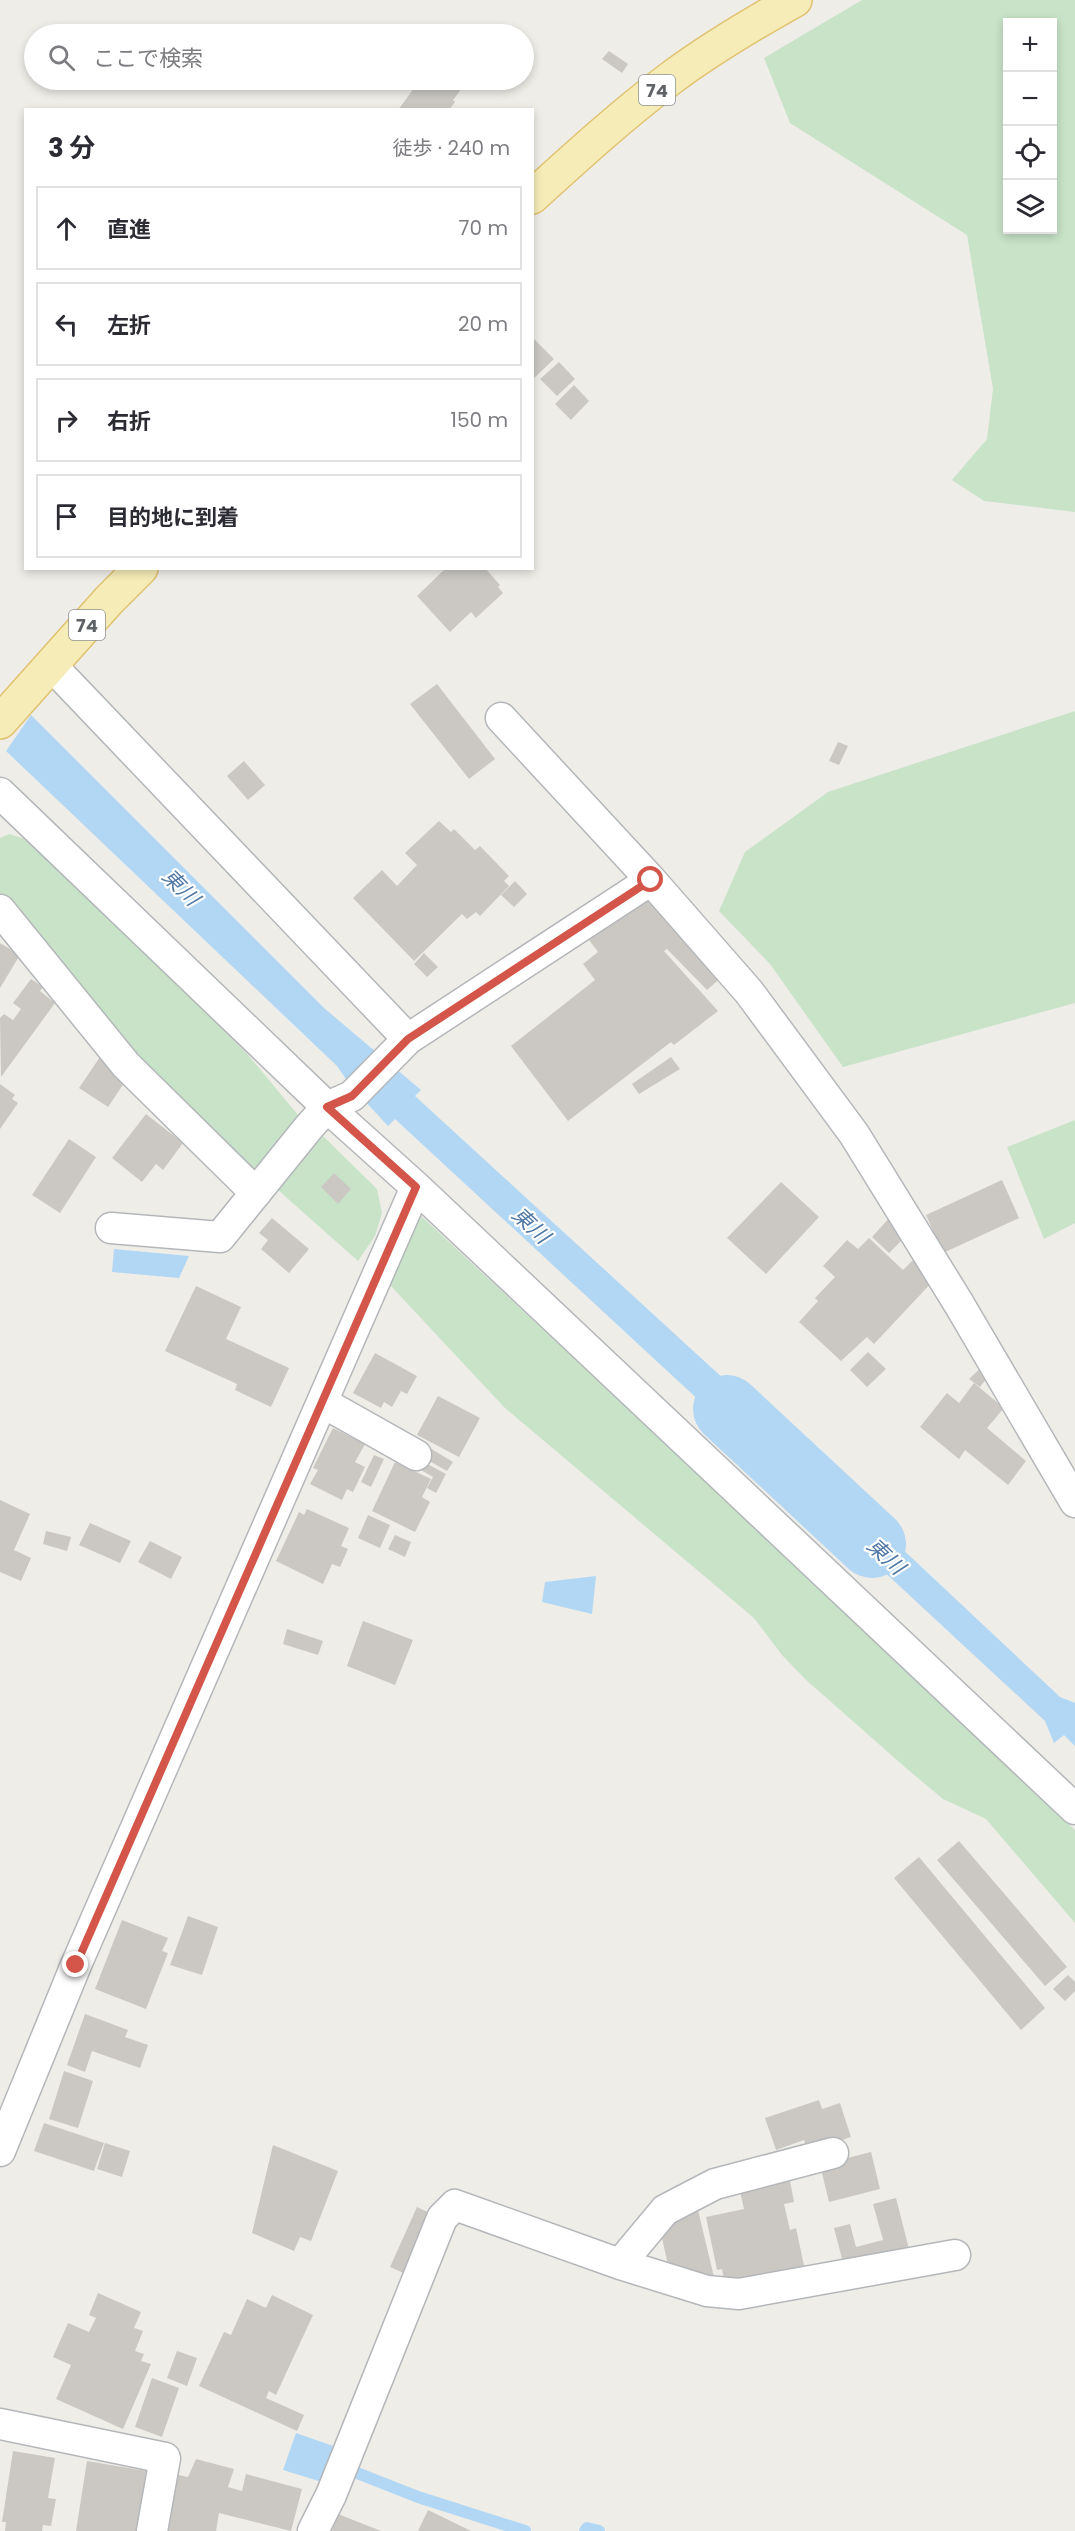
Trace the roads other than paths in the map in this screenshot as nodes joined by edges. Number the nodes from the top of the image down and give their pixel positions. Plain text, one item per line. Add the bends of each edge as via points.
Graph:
1 (795, 0) edge
2 (534, 195) edge
3 (139, 570) edge
4 (42, 674) junction
5 (501, 718) dead end
6 (0, 722) edge
7 (0, 793) edge
8 (651, 880) junction
9 (0, 910) edge
10 (399, 1048) junction
11 (340, 1101) junction
12 (416, 1187) junction
13 (256, 1193) junction
14 (111, 1228) dead end
15 (322, 1402) junction
16 (416, 1455) dead end
17 (1075, 1502) edge
18 (1075, 1809) edge
19 (0, 2151) edge
20 (833, 2153) dead end
21 (955, 2255) dead end
22 (620, 2264) junction
23 (0, 2424) edge
24 (152, 2531) edge
25 (313, 2531) edge

1 - 2 main road, 74 via 672,78
3 - 4 main road, 74
4 - 6 main road, 74
4 - 10 street
5 - 8 street
7 - 11 street
8 - 10 street
8 - 17 street via 750,992 854,1134
9 - 13 street via 126,1065
10 - 11 street
11 - 12 street
11 - 13 street via 309,1127
12 - 15 street
12 - 18 street
13 - 14 street via 220,1237
15 - 16 street
15 - 19 street via 76,1965
20 - 22 street via 715,2184 665,2210
21 - 22 street via 739,2294 707,2292
22 - 25 street via 455,2205 442,2218
23 - 24 street via 165,2458

